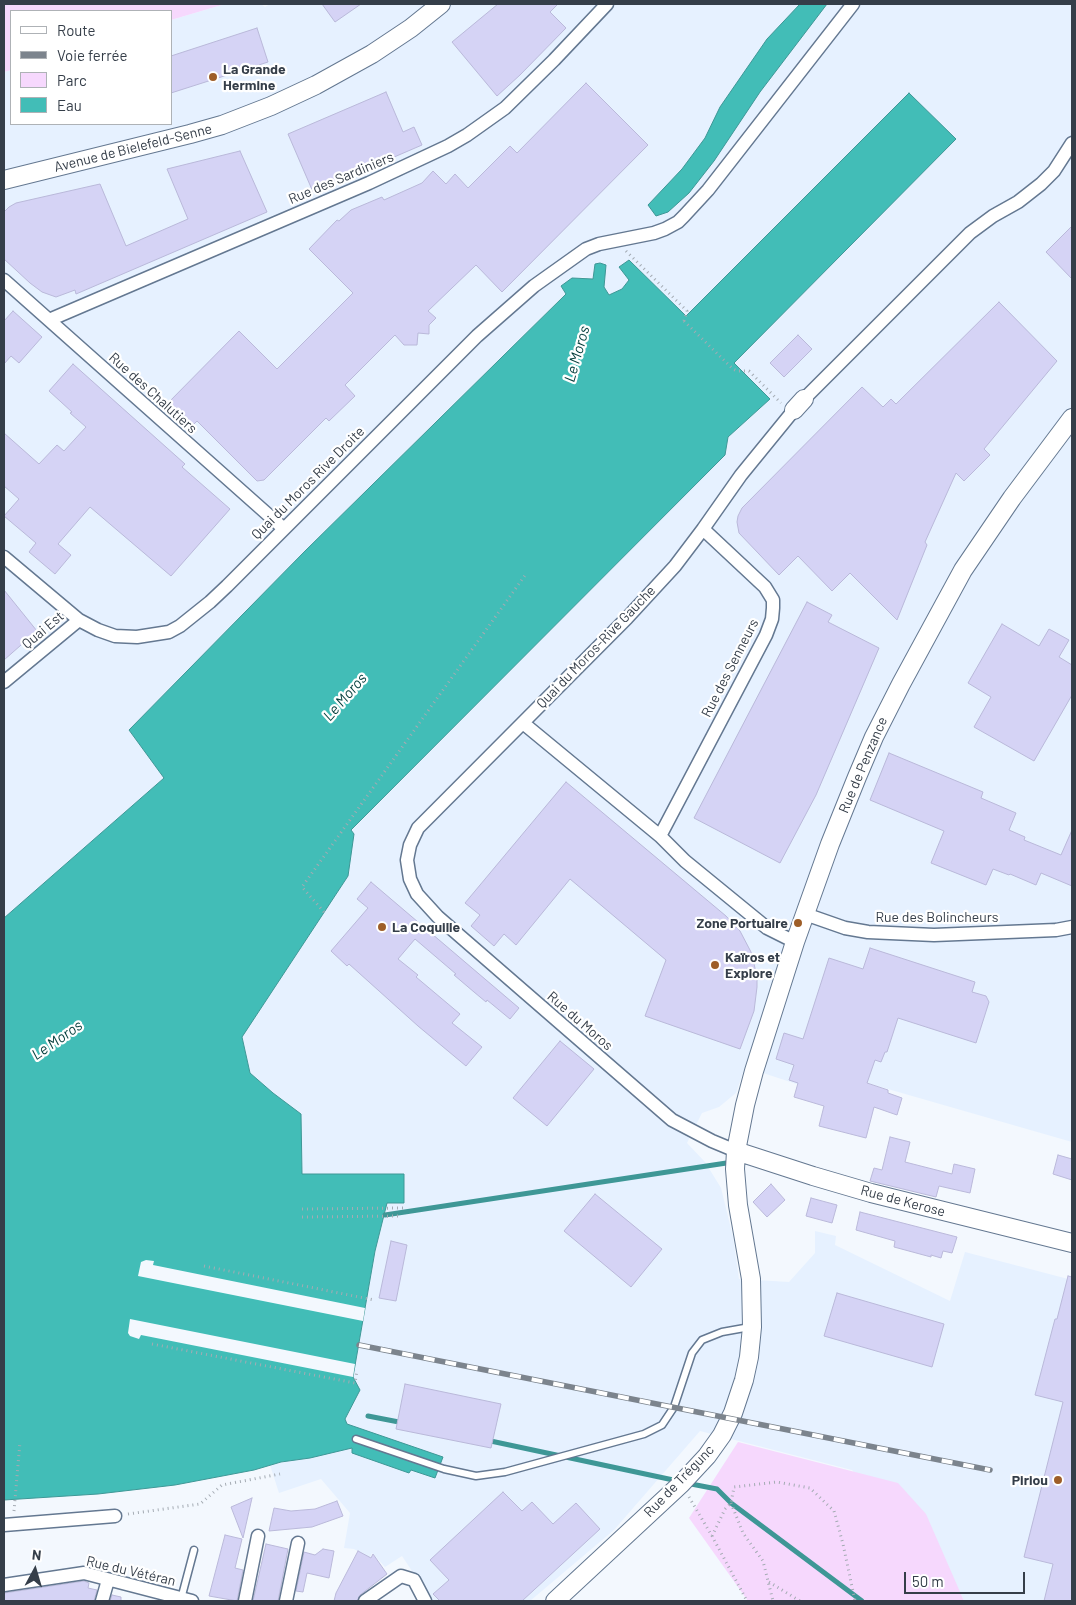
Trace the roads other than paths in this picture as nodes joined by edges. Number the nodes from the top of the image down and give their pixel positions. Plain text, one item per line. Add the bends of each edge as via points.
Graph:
1 (441, 4) edge
2 (607, 4) edge
3 (853, 4) edge
4 (1072, 142) edge
5 (4, 180) edge
6 (4, 280) edge
7 (49, 320) junction
8 (1072, 418) edge
9 (283, 528) junction
10 (703, 529) junction
11 (4, 557) edge
12 (78, 620) junction
13 (4, 682) edge
14 (523, 723) junction
15 (660, 836) junction
16 (417, 894) joint
17 (805, 914) junction
18 (1072, 927) edge
19 (796, 942) junction
20 (736, 1151) junction
21 (1072, 1243) edge
22 (752, 1327) junction
23 (356, 1439) dead end
24 (115, 1516) road end
25 (4, 1525) edge
26 (258, 1536) dead end
27 (298, 1543) dead end
28 (194, 1550) dead end
29 (108, 1580) junction
30 (4, 1585) edge
31 (187, 1600) edge
32 (102, 1601) edge
33 (245, 1601) edge
34 (286, 1601) edge
35 (365, 1601) edge
36 (425, 1601) edge
37 (555, 1601) edge

1 - 5 main road, Avenue de Bielefeld-Senne via 372,54 316,86 265,109 190,134
2 - 7 street, Rue des Sardiniers via 505,108 448,146
3 - 9 street, Quai du Moros Rive Droite via 708,190 678,222 654,233 599,244 534,286 477,336
4 - 10 street, Quai du Moros-Rive Gauche via 1054,171 1041,184 970,233 799,404 741,475
6 - 7 street, Rue des Chalutiers
7 - 9 street, Rue des Chalutiers
8 - 17 main road, Rue de Penzance via 979,547 921,645 857,777
9 - 12 street, Quai du Moros Rive Droite via 210,602 169,632 137,638 115,636
10 - 14 street, Quai du Moros-Rive Gauche via 628,618
10 - 15 street, Rue des Senneurs via 766,587 774,608 766,635
11 - 12 street, Quai du Moros Rive Droite
12 - 13 street, Quai Est
14 - 15 street
14 - 16 street, Quai du Moros-Rive Gauche via 418,828 407,860
15 - 19 street via 685,861 767,928
16 - 20 street, Rue du Moros via 438,918 672,1120
17 - 18 street, Rue des Bolincheurs via 868,932 934,935
17 - 19 main road, Rue de Penzance
19 - 20 main road, Rue de Penzance via 752,1079
20 - 21 main road, Rue de Kerose via 871,1193
20 - 22 main road, Rue de Trégunc via 736,1183 752,1279
22 - 23 lane via 722,1332 702,1340 692,1353 674,1407 662,1425 644,1434 505,1472 476,1476 444,1469
22 - 37 main road, Rue de Trégunc via 744,1380 722,1435 681,1484
24 - 25 street
26 - 33 street
27 - 34 street
28 - 31 lane
29 - 30 street, Rue du Vétéran via 84,1573
29 - 31 street, Rue du Vétéran
29 - 32 street
35 - 36 street via 401,1576 414,1580

